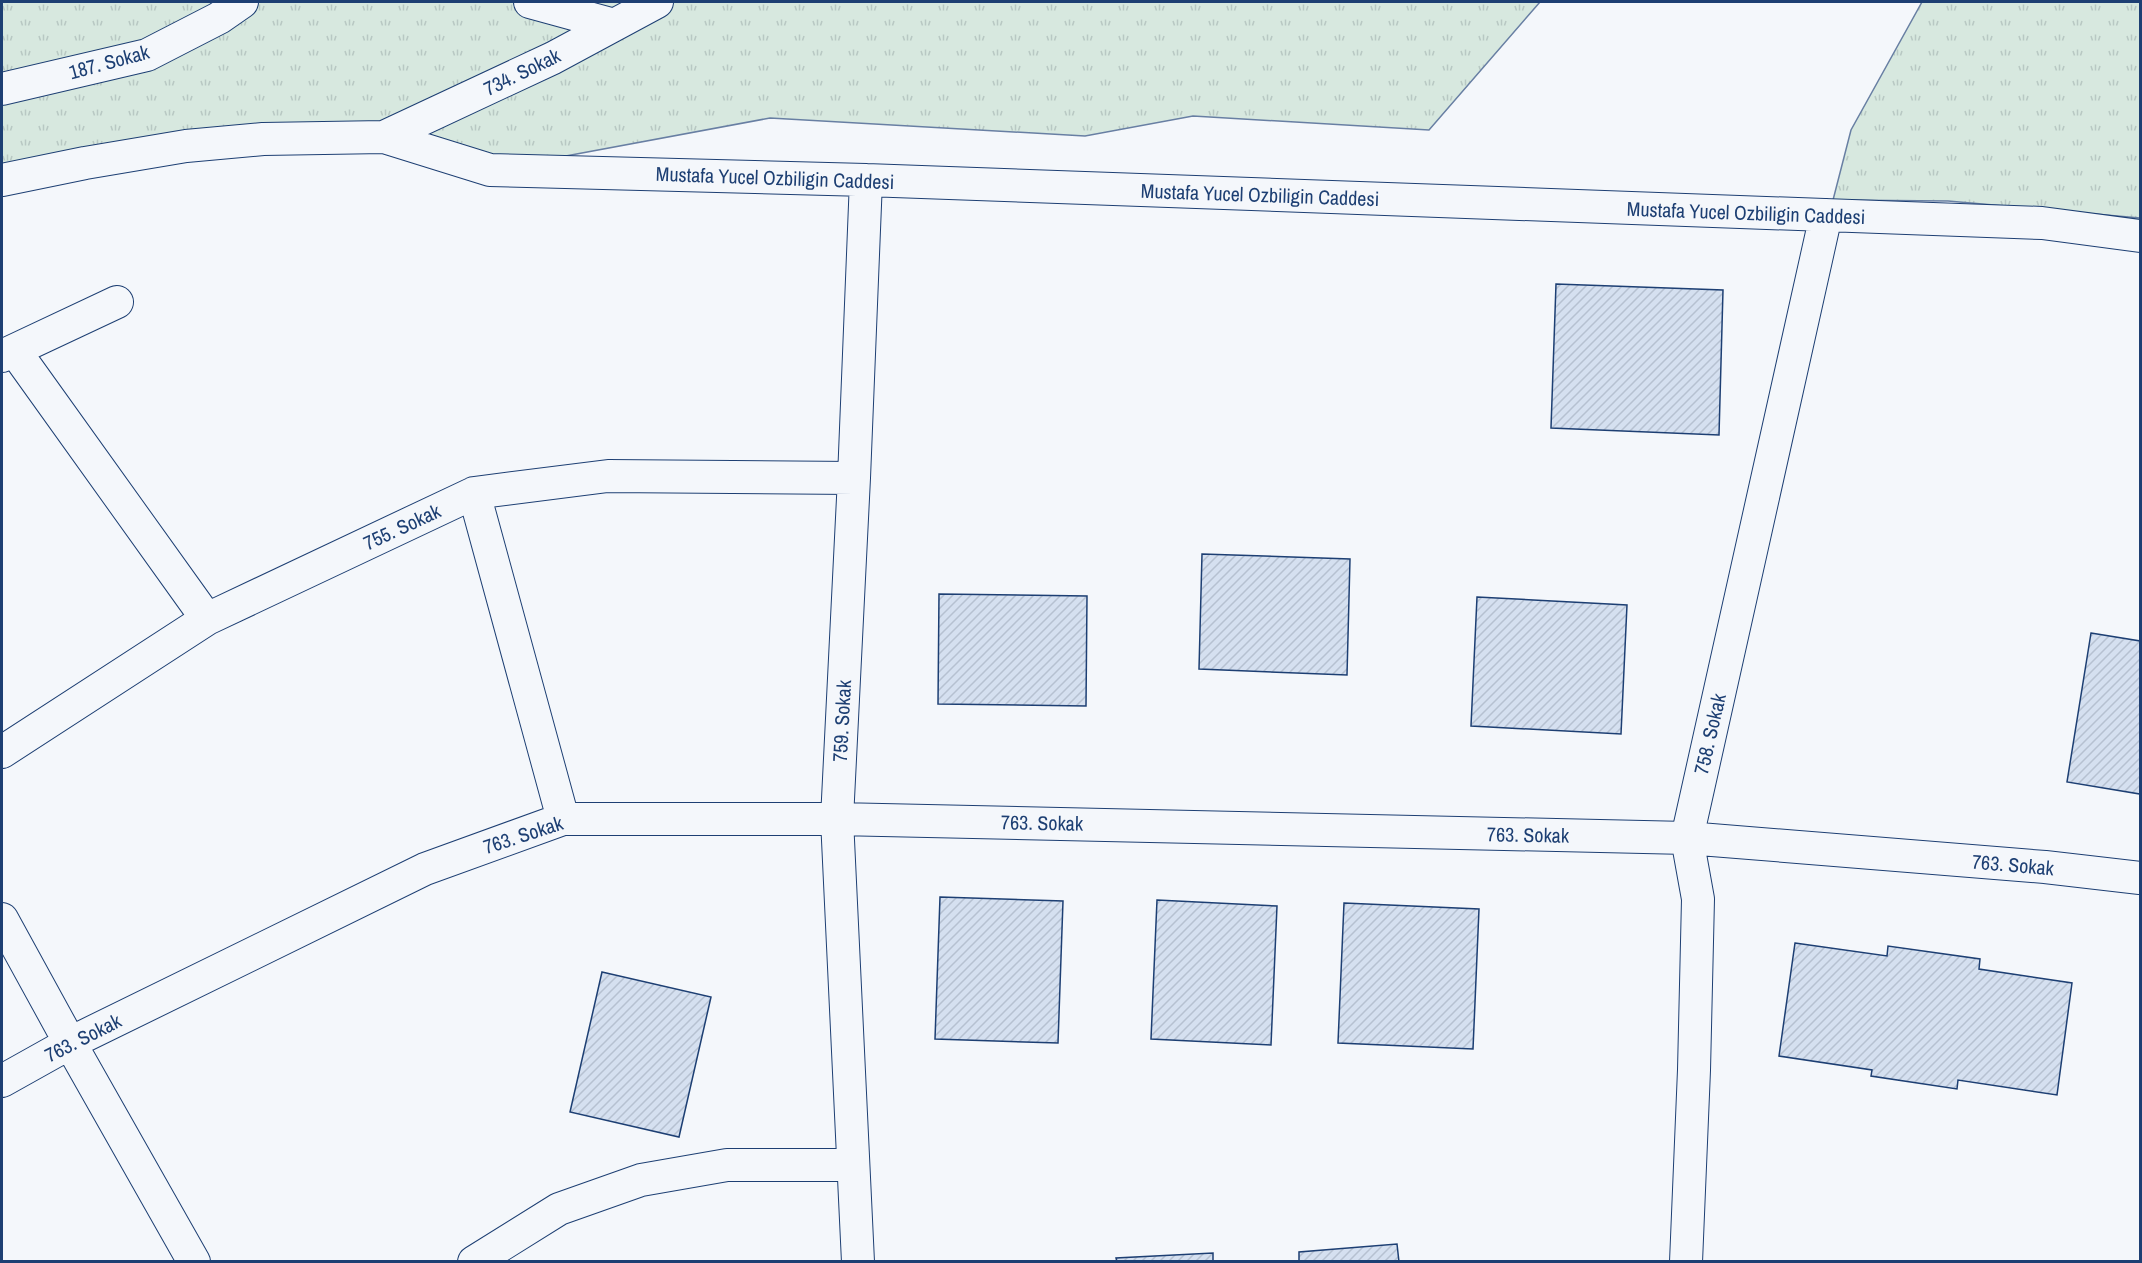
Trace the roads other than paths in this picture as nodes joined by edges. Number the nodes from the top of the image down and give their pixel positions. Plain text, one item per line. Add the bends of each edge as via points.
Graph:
1 (242, 2) edge
2 (530, 2) edge
3 (657, 2) edge
4 (614, 25) junction
5 (2, 89) edge
6 (384, 137) junction
7 (2, 180) edge
8 (866, 180) junction
9 (1826, 215) junction
10 (2140, 236) edge
11 (117, 302) dead end
12 (8, 354) edge
13 (854, 478) junction
14 (474, 493) junction
15 (207, 619) junction
16 (2, 752) edge
17 (563, 819) junction
18 (837, 819) junction
19 (1687, 838) junction
20 (2140, 878) edge
21 (2, 919) edge
22 (70, 1043) junction
23 (2, 1081) edge
24 (852, 1164) junction
25 (194, 1262) edge
26 (474, 1262) edge
27 (858, 1262) edge
28 (1686, 1262) edge

1 - 5 street, 187. Sokak via 147,55
2 - 4 street
3 - 4 street, 734. Sokak
4 - 6 street, 734. Sokak
6 - 7 street via 263,139 186,146
6 - 8 street, Mustafa Yucel Ozbiligin Caddesi via 490,170
8 - 9 street, Mustafa Yucel Ozbiligin Caddesi
8 - 13 street, 759. Sokak
9 - 10 street, Mustafa Yucel Ozbiligin Caddesi via 2042,223
9 - 19 street, 758. Sokak
11 - 12 street
12 - 15 street
13 - 14 street, 755. Sokak via 608,476
13 - 18 street, 759. Sokak
14 - 15 street, 755. Sokak
14 - 17 street
15 - 16 street, 755. Sokak
17 - 18 street, 763. Sokak
17 - 22 street, 763. Sokak via 425,869
18 - 19 street, 763. Sokak
18 - 24 street, 759. Sokak
19 - 20 street, 763. Sokak
19 - 28 street, 758. Sokak via 1698,900
21 - 22 street
22 - 23 street, 763. Sokak
22 - 25 street
24 - 26 street via 727,1165 640,1180 559,1209
24 - 27 street, 759. Sokak

